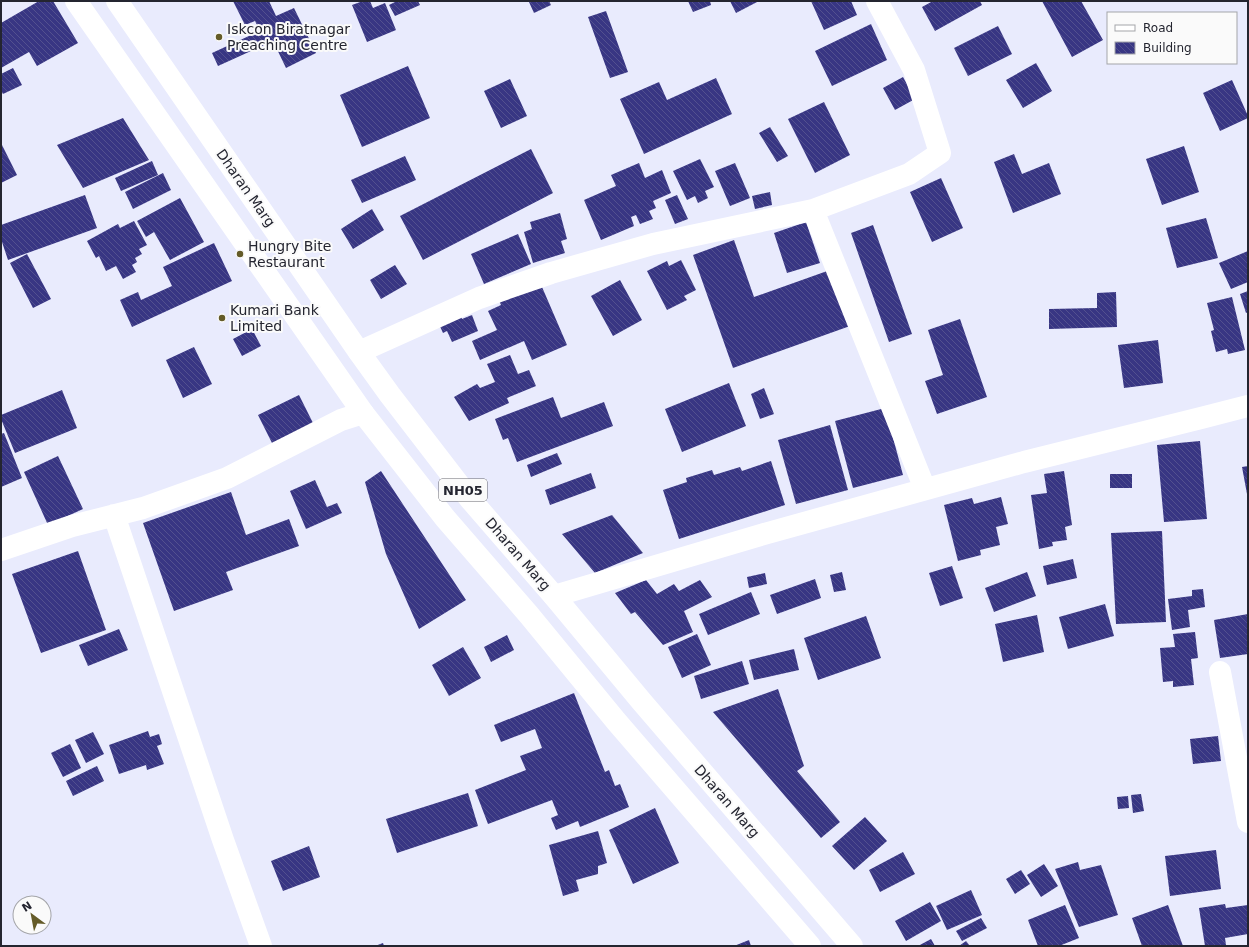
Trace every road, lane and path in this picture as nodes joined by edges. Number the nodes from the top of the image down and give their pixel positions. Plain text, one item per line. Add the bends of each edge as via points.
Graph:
1 (76, 1) edge
2 (117, 1) edge
3 (877, 1) edge
4 (813, 210) junction
5 (359, 352) junction
6 (1248, 406) edge
7 (363, 413) junction
8 (925, 489) junction
9 (114, 515) junction
10 (1, 550) edge
11 (554, 596) junction
12 (1220, 672) dead end
13 (1248, 822) edge
14 (261, 946) edge
15 (810, 946) edge
16 (852, 946) edge

1 - 7 street, NH05
2 - 5 street, Dharan Marg / NH05
3 - 4 street via 914,70 940,153 909,174
4 - 5 street via 653,244 551,273 479,298
4 - 8 street
5 - 11 street, Dharan Marg / NH05 via 470,499
6 - 8 street
7 - 9 street via 341,420 227,478 143,508
7 - 15 street, NH05 via 445,518
8 - 11 street
9 - 10 street
9 - 14 street
11 - 16 street, Dharan Marg / NH05
12 - 13 street

